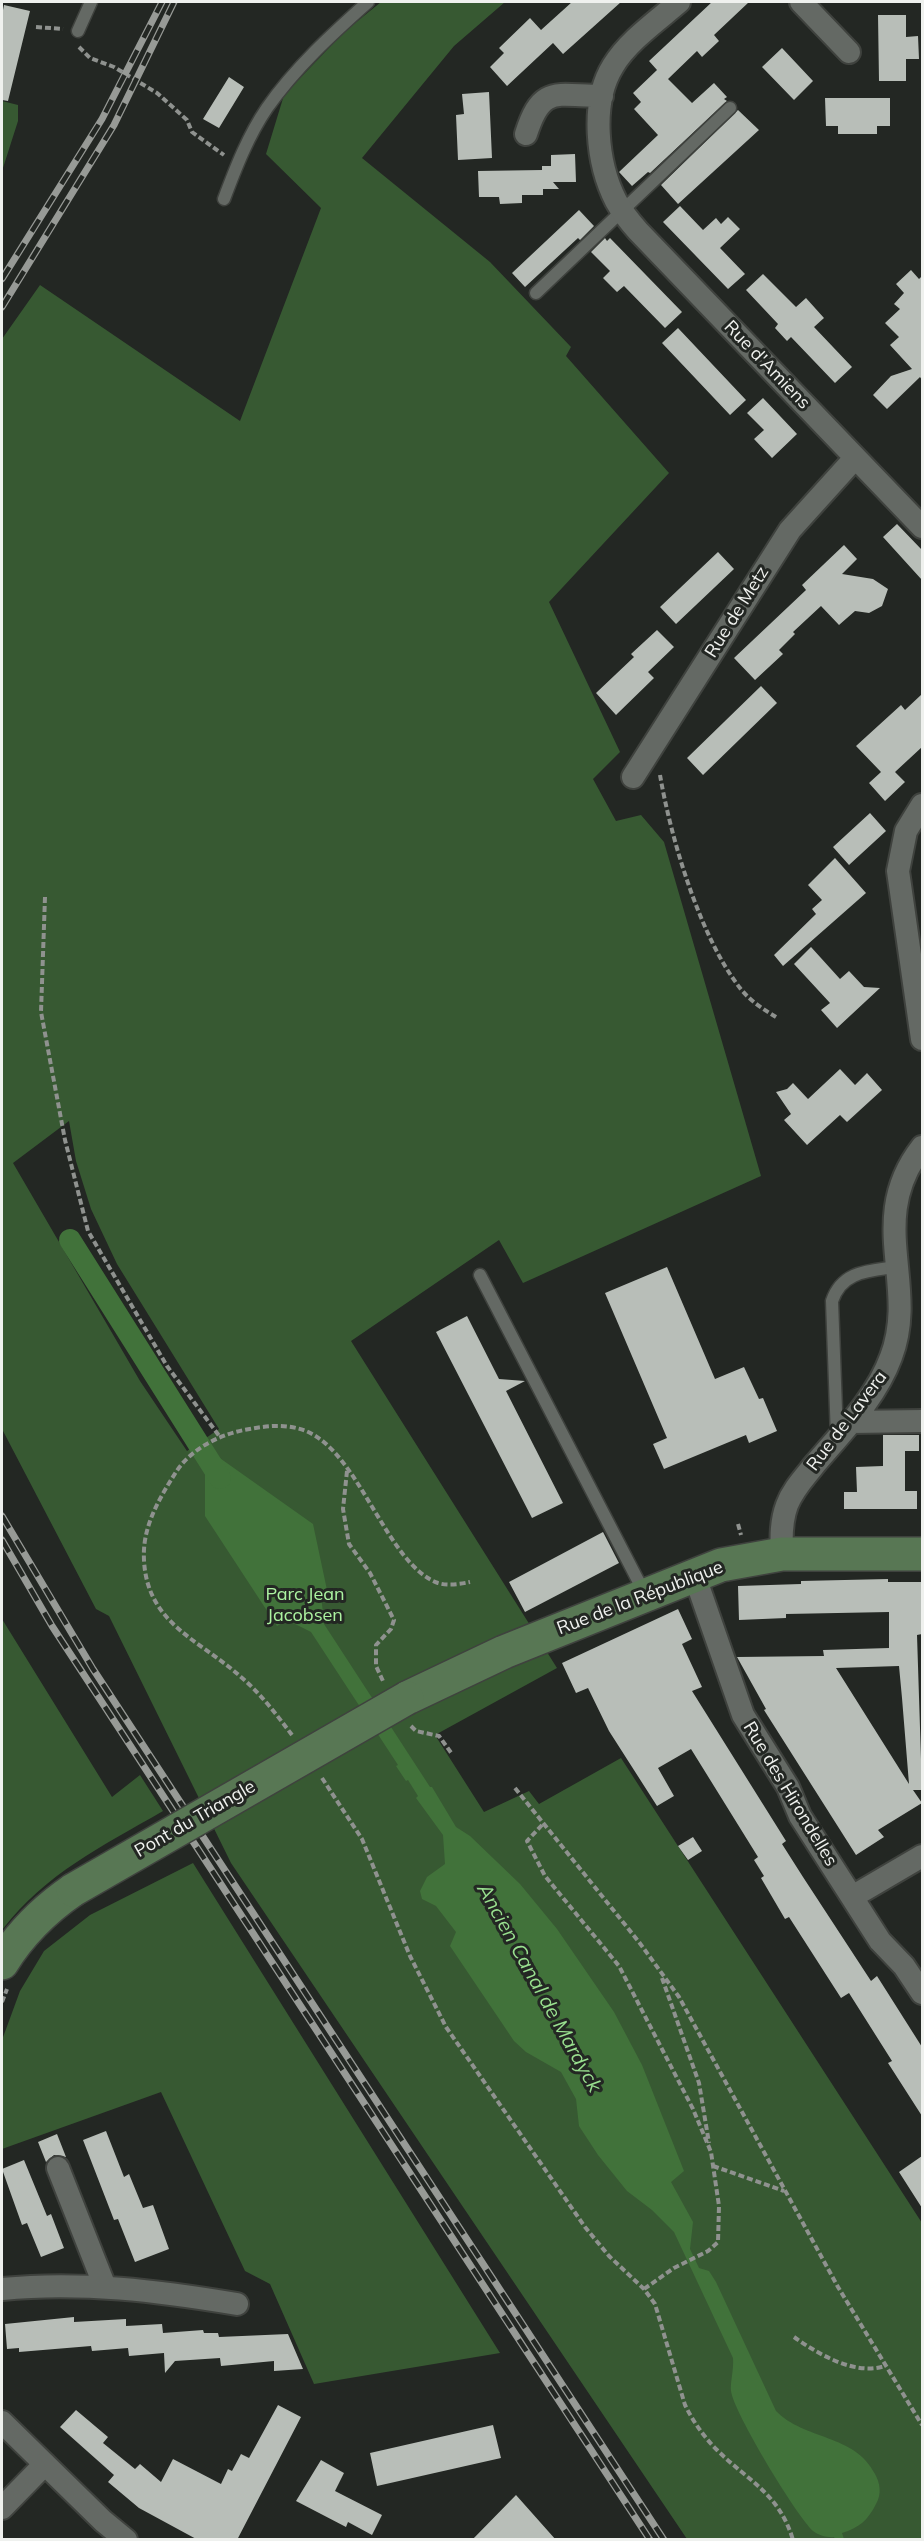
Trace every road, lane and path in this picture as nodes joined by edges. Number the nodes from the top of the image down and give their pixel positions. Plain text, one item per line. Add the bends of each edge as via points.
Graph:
1 (91, 2) edge
2 (368, 2) edge
3 (679, 2) edge
4 (801, 2) edge
5 (36, 27) dead end
6 (78, 31) junction
7 (849, 52) dead end
8 (602, 96) junction
9 (730, 108) dead end
10 (526, 134) dead end
11 (237, 163) junction
12 (224, 199) dead end
13 (618, 206) junction
14 (536, 293) dead end
15 (855, 458) junction
16 (922, 527) edge
17 (657, 737) junction
18 (633, 777) dead end
19 (922, 805) edge
20 (45, 897) dead end
21 (776, 1017) dead end
22 (922, 1039) edge
23 (922, 1147) edge
24 (896, 1267) junction
25 (480, 1275) dead end
26 (922, 1421) edge
27 (844, 1429) junction
28 (220, 1437) junction
29 (347, 1470) junction
30 (782, 1554) junction
31 (922, 1554) edge
32 (694, 1574) junction
33 (470, 1582) dead end
34 (645, 1594) junction
35 (400, 1702) junction
36 (294, 1739) dead end
37 (452, 1754) dead end
38 (320, 1776) dead end
39 (515, 1788) dead end
40 (542, 1825) junction
41 (922, 1856) edge
42 (852, 1897) junction
43 (2, 1963) edge
44 (660, 1972) junction
45 (922, 1993) edge
46 (711, 2152) junction
47 (713, 2166) junction
48 (58, 2168) dead end
49 (785, 2192) junction
50 (105, 2288) junction
51 (2, 2289) edge
52 (644, 2289) junction
53 (237, 2304) dead end
54 (794, 2337) dead end
55 (885, 2366) junction
56 (2, 2422) edge
57 (922, 2425) edge
58 (45, 2464) junction
59 (2, 2508) edge
60 (126, 2540) edge
61 (793, 2540) edge

1 - 6 lane
2 - 11 lane via 280,91
3 - 8 street via 619,58
4 - 7 street
5 - 6 path
6 - 11 path via 78,46 83,53 157,93 187,120 192,132
8 - 10 street via 547,98 534,109
8 - 13 street via 602,149 606,176
9 - 13 lane
11 - 12 lane
13 - 14 lane
13 - 15 street, Rue d'Amiens
15 - 16 street, Rue d'Amiens
15 - 17 street, Rue de Metz via 790,530
17 - 18 street, Rue de Metz
17 - 21 path via 669,820 704,920 740,988
19 - 22 street via 906,831 898,871
20 - 28 path via 41,1012 65,1140 88,1231 167,1366
23 - 24 street, Rue de Lavera via 897,1200 893,1233
24 - 27 street, Rue de Lavera via 899,1320 895,1347 882,1378
24 - 27 lane via 848,1277 832,1301
25 - 34 lane
26 - 27 street
27 - 30 street, Rue de Lavera via 790,1498 782,1525
28 - 29 path via 269,1426 290,1426 322,1440
28 - 36 path via 191,1456 172,1479 149,1522 144,1557 149,1590 170,1623 243,1678
29 - 33 path via 391,1536 421,1571 439,1583
29 - 35 path via 344,1509 349,1544 370,1573 394,1620 391,1629 375,1645 376,1666
30 - 31 street, Rue de la République
30 - 32 street, Rue de la République
32 - 34 street, Rue de la République
32 - 42 street, Rue des Hirondelles via 742,1715
34 - 35 street, Rue de la République via 468,1667
35 - 37 path via 416,1731 439,1737
35 - 43 street, Pont du Triangle, bridge via 73,1890 26,1930
38 - 52 path via 362,1839 403,1942 446,2027 585,2227
39 - 40 path
40 - 44 path
40 - 46 path via 527,1841 539,1868 619,1966
41 - 42 street
42 - 45 street, Rue des Hirondelles via 880,1941
44 - 46 path via 699,2083
44 - 49 path via 697,2025
46 - 47 path
47 - 49 path
47 - 52 path via 720,2237 714,2247
48 - 50 street
49 - 55 path
50 - 51 street
50 - 53 street
52 - 61 path via 659,2314 691,2417 715,2448 776,2502
54 - 55 path via 829,2358 855,2366
55 - 57 path
56 - 58 street
58 - 59 street
58 - 60 street

